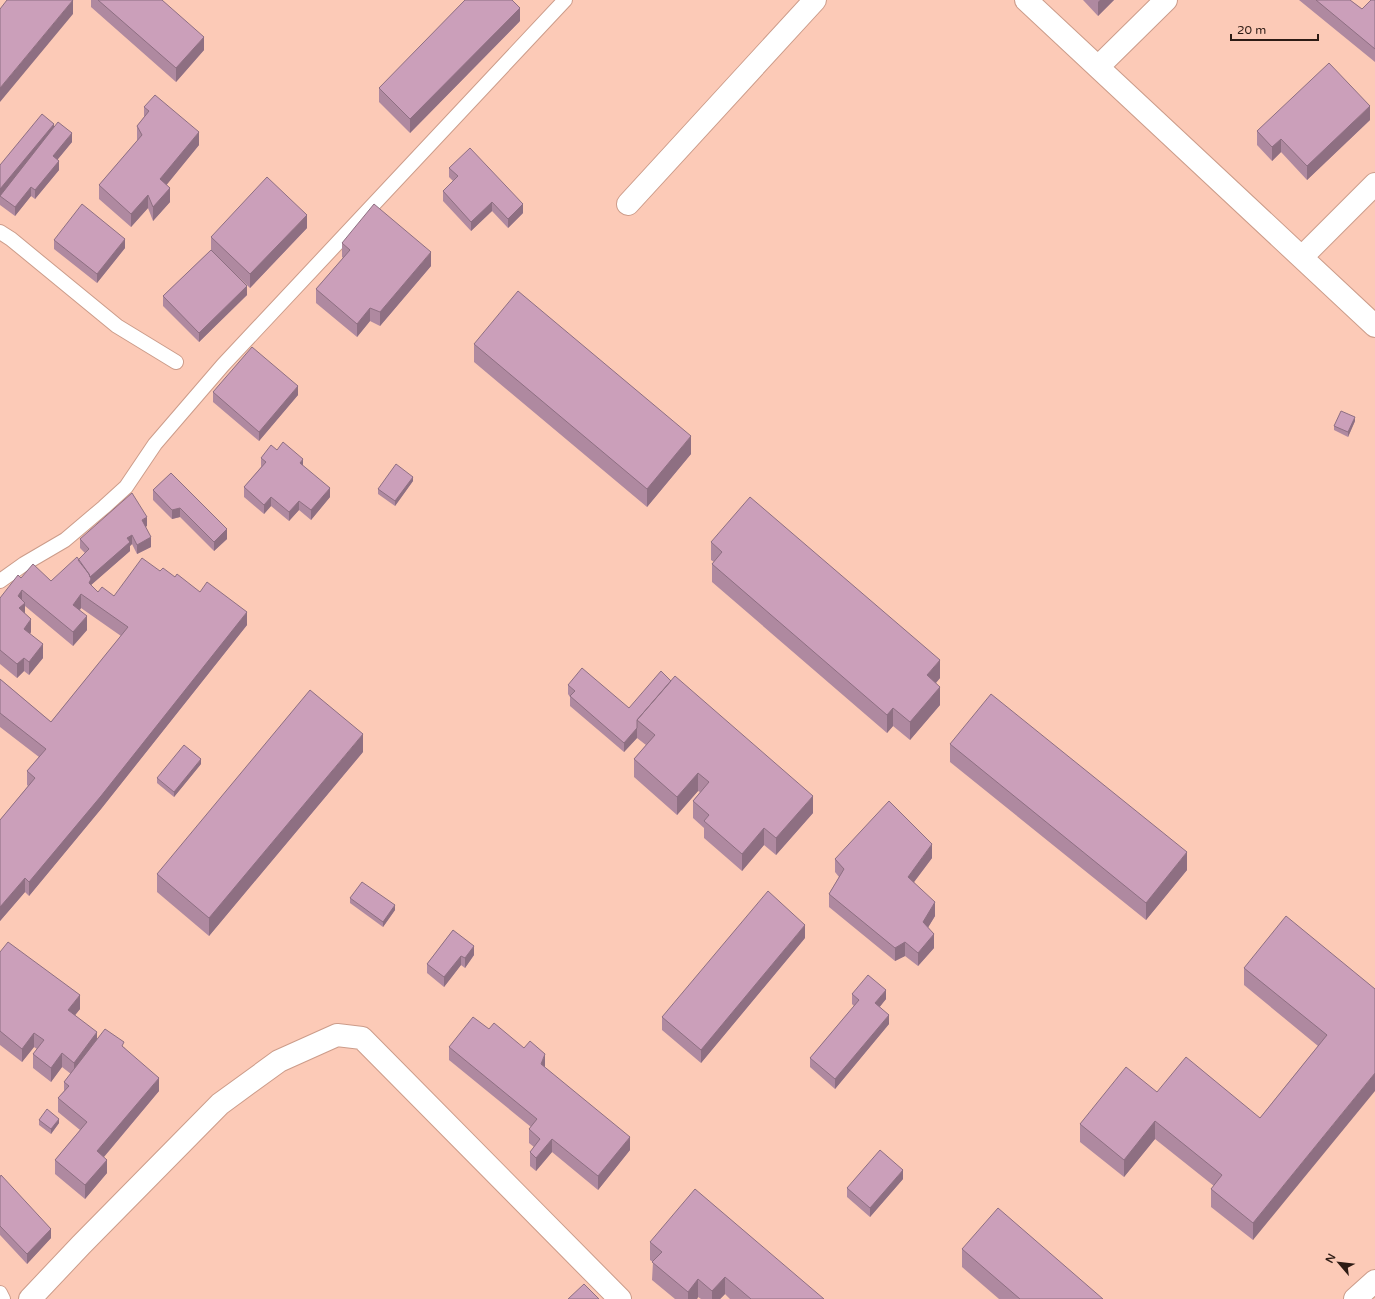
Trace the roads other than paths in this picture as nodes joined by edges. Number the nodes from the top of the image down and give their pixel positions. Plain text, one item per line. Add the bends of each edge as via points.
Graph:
1 (565, 0) edge
2 (815, 0) edge
3 (1026, 0) edge
4 (1166, 0) edge
5 (1098, 67) junction
6 (1375, 184) edge
7 (628, 204) dead end
8 (0, 232) edge
9 (1302, 257) junction
10 (1375, 326) edge
11 (176, 362) dead end
12 (0, 581) edge
13 (1375, 1281) edge
14 (0, 1293) edge
15 (3, 1299) edge
16 (30, 1299) edge
17 (620, 1299) edge
18 (1355, 1299) edge

1 - 12 lane via 223,364 155,444 126,487 65,540
2 - 7 street
3 - 5 street
4 - 5 street
5 - 9 street
6 - 9 street
8 - 11 lane via 117,326
9 - 10 street
13 - 18 street
14 - 15 lane
16 - 17 street via 220,1104 279,1062 338,1035 362,1038

